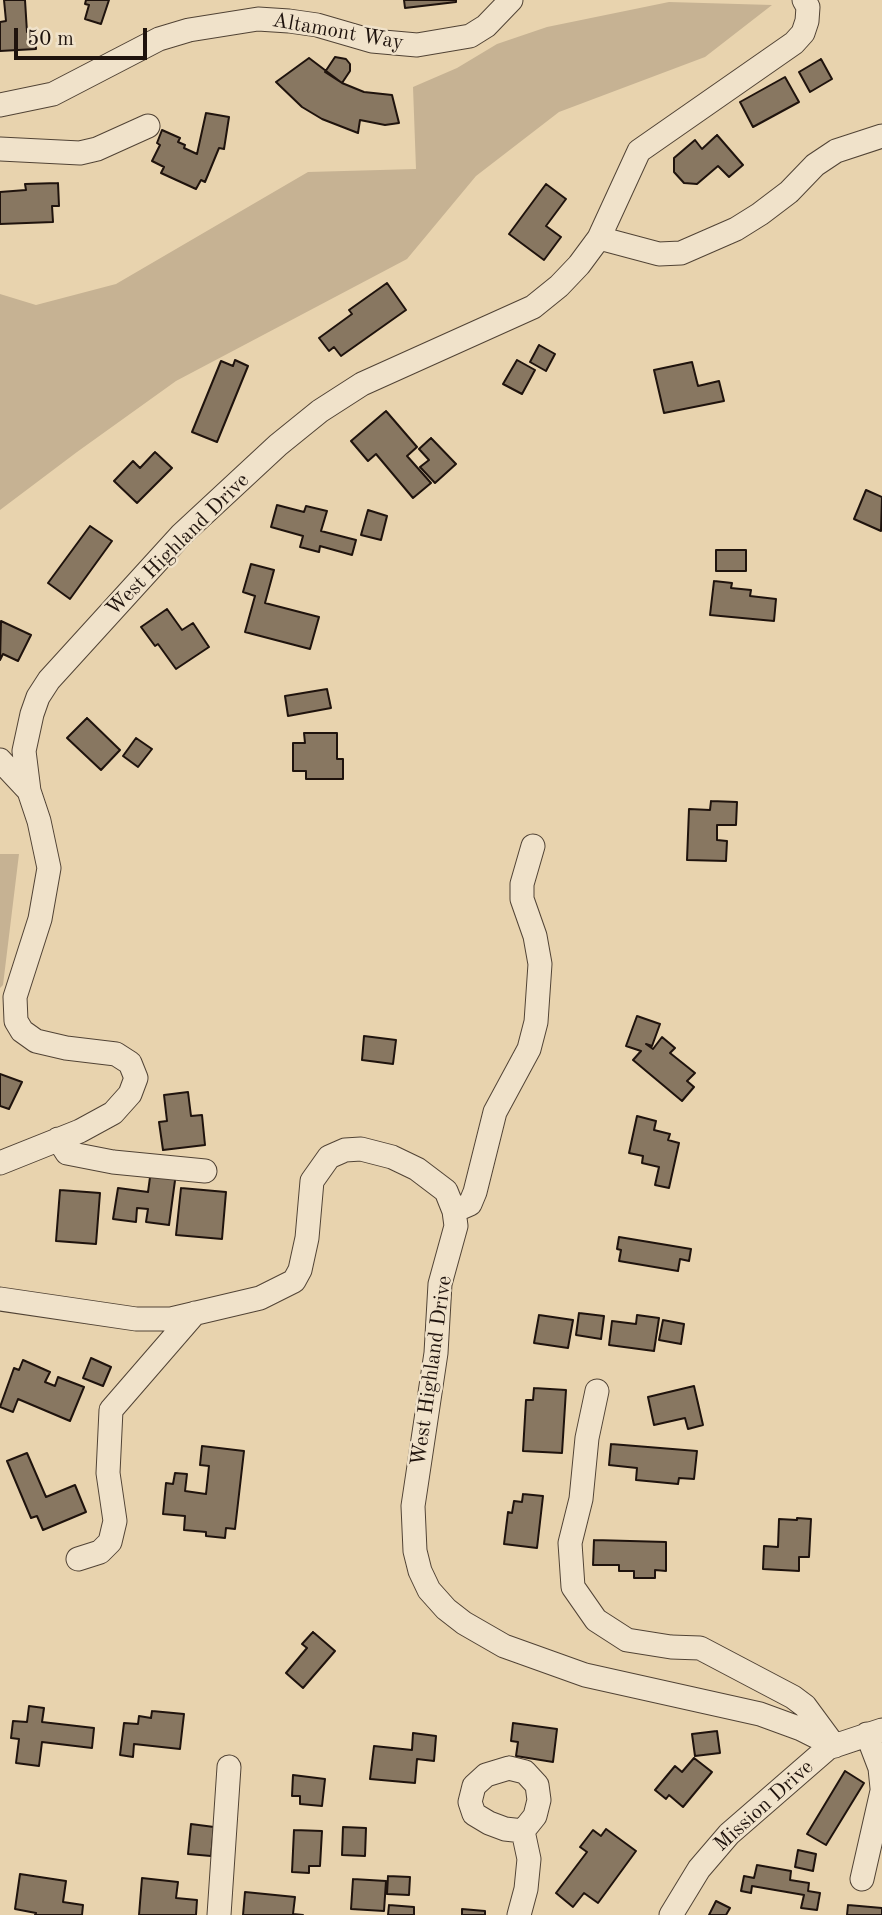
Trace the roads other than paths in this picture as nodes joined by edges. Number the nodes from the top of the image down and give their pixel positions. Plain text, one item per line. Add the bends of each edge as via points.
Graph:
1 (511, 0) edge
2 (804, 0) edge
3 (0, 105) edge
4 (148, 126) dead end
5 (882, 136) edge
6 (0, 149) edge
7 (599, 237) junction
8 (0, 760) edge
9 (29, 791) junction
10 (533, 846) dead end
11 (58, 1139) junction
12 (0, 1163) edge
13 (205, 1171) dead end
14 (454, 1211) junction
15 (1, 1300) edge
16 (195, 1313) junction
17 (597, 1391) dead end
18 (78, 1559) dead end
19 (875, 1732) edge
20 (835, 1746) junction
21 (229, 1767) dead end
22 (882, 1790) edge
23 (523, 1831) dead end
24 (862, 1879) dead end
25 (219, 1915) edge
26 (519, 1915) edge
27 (671, 1915) edge

1 - 3 street, Altamont Way via 470,36 417,45 372,41 289,20 258,19 189,30 159,39 53,94
2 - 7 street via 807,21 794,43 639,151
4 - 6 street via 80,153
5 - 7 street via 836,151 760,214 681,253 659,254
7 - 9 street, West Highland Drive via 573,272 533,307 362,384 320,411 181,535 38,697 24,751
8 - 9 street
9 - 11 street, West Highland Drive via 49,868 40,919 15,998 16,1021 36,1041 116,1054 130,1063 136,1077 130,1094 113,1113
10 - 14 street via 522,899 540,964 536,1023 528,1049 495,1112 470,1204
11 - 12 street, West Highland Drive
11 - 13 street via 67,1153
14 - 16 street via 446,1191 417,1169 392,1157 345,1150 329,1157 312,1181 305,1255 294,1281 260,1298
14 - 20 street, West Highland Drive via 456,1226 440,1284 436,1353 413,1506 415,1551 429,1590 464,1623 504,1646 585,1675 760,1714
15 - 16 street via 136,1319 171,1319
16 - 18 street via 111,1410 108,1473 115,1521 110,1542 100,1552
17 - 20 street via 570,1543 573,1587 596,1620 627,1640 701,1648 793,1697
19 - 20 street, Mission Drive
19 - 22 street
20 - 27 street, Mission Drive via 729,1834 698,1868
21 - 25 street
22 - 24 street
23 - 26 street via 529,1858

